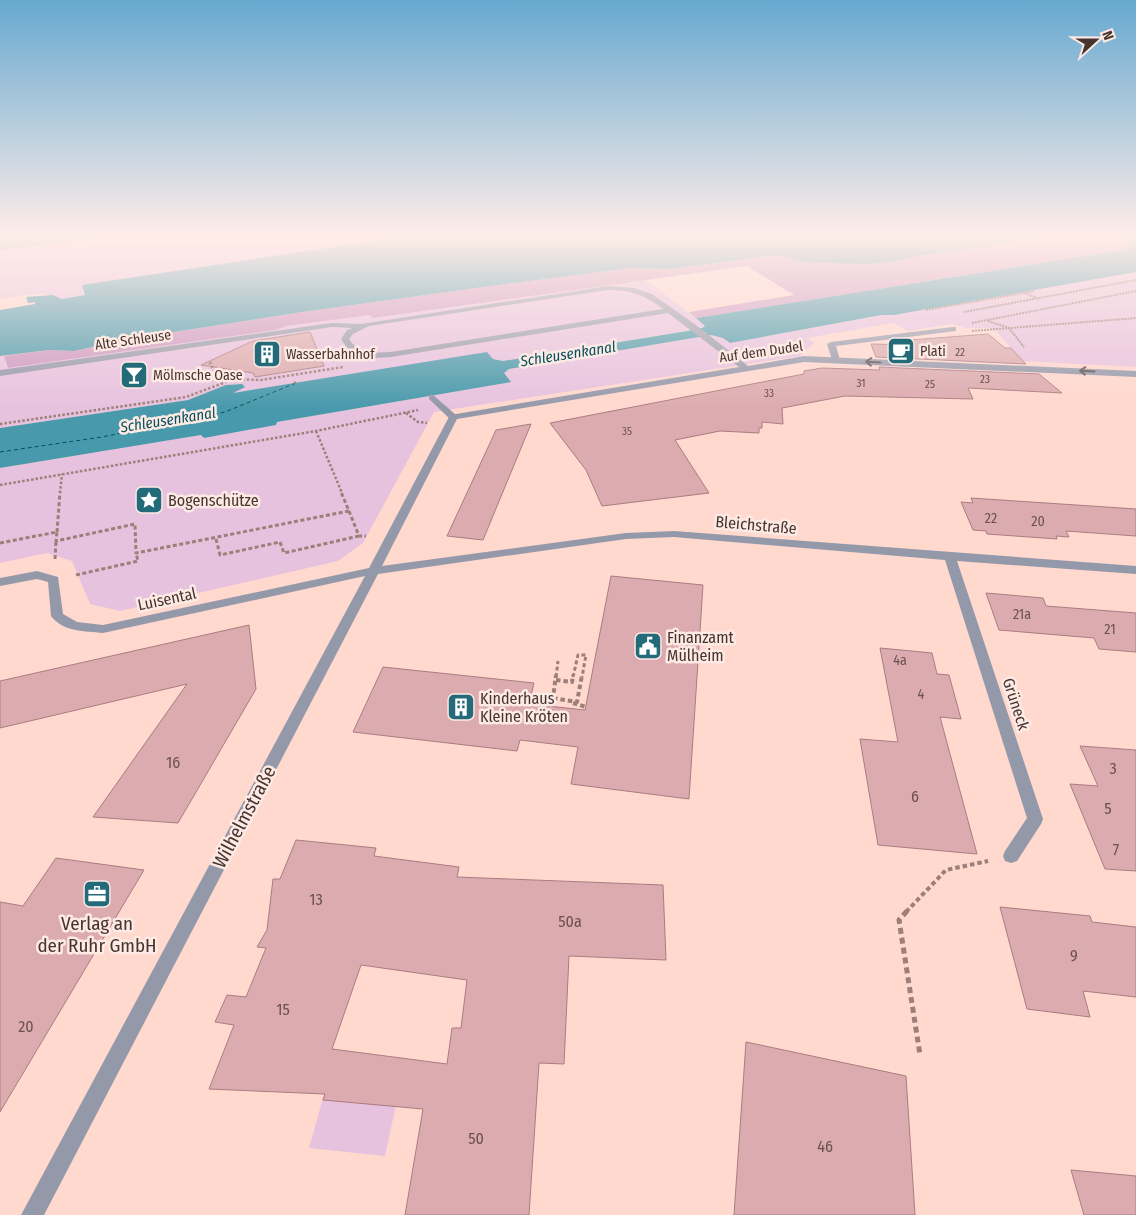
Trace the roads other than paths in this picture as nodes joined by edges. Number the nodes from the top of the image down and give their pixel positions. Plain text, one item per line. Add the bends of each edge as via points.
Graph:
1 (555, 296) edge
2 (648, 296) edge
3 (671, 310) junction
4 (359, 326) junction
5 (953, 329) road end
6 (836, 360) junction
7 (744, 368) junction
8 (0, 373) edge
9 (1136, 374) edge
10 (432, 397) dead end
11 (453, 417) junction
12 (950, 557) junction
13 (1136, 570) edge
14 (374, 571) junction
15 (0, 582) edge
16 (1011, 856) road end
17 (32, 1215) edge

1 - 4 street, Alte Schleuse
2 - 3 street, Alte Schleuse
3 - 4 street via 382,356 368,355 348,347 345,339
3 - 7 street, Alte Schleuse
4 - 8 street, Alte Schleuse via 332,325
5 - 6 street via 831,344
6 - 7 street, Auf dem Dudel via 804,359
9 -> 6 street, Auf dem Dudel
7 - 11 street, Auf dem Dudel
10 - 11 street
11 - 14 street, Wilhelmstraße
12 - 13 street, Bleichstraße
12 - 14 street, Bleichstraße via 666,534 610,537
12 - 16 street, Grüneck via 1035,819
14 - 15 street, Luisental via 103,629 74,626 57,616 54,580 38,575
14 - 17 street, Wilhelmstraße

